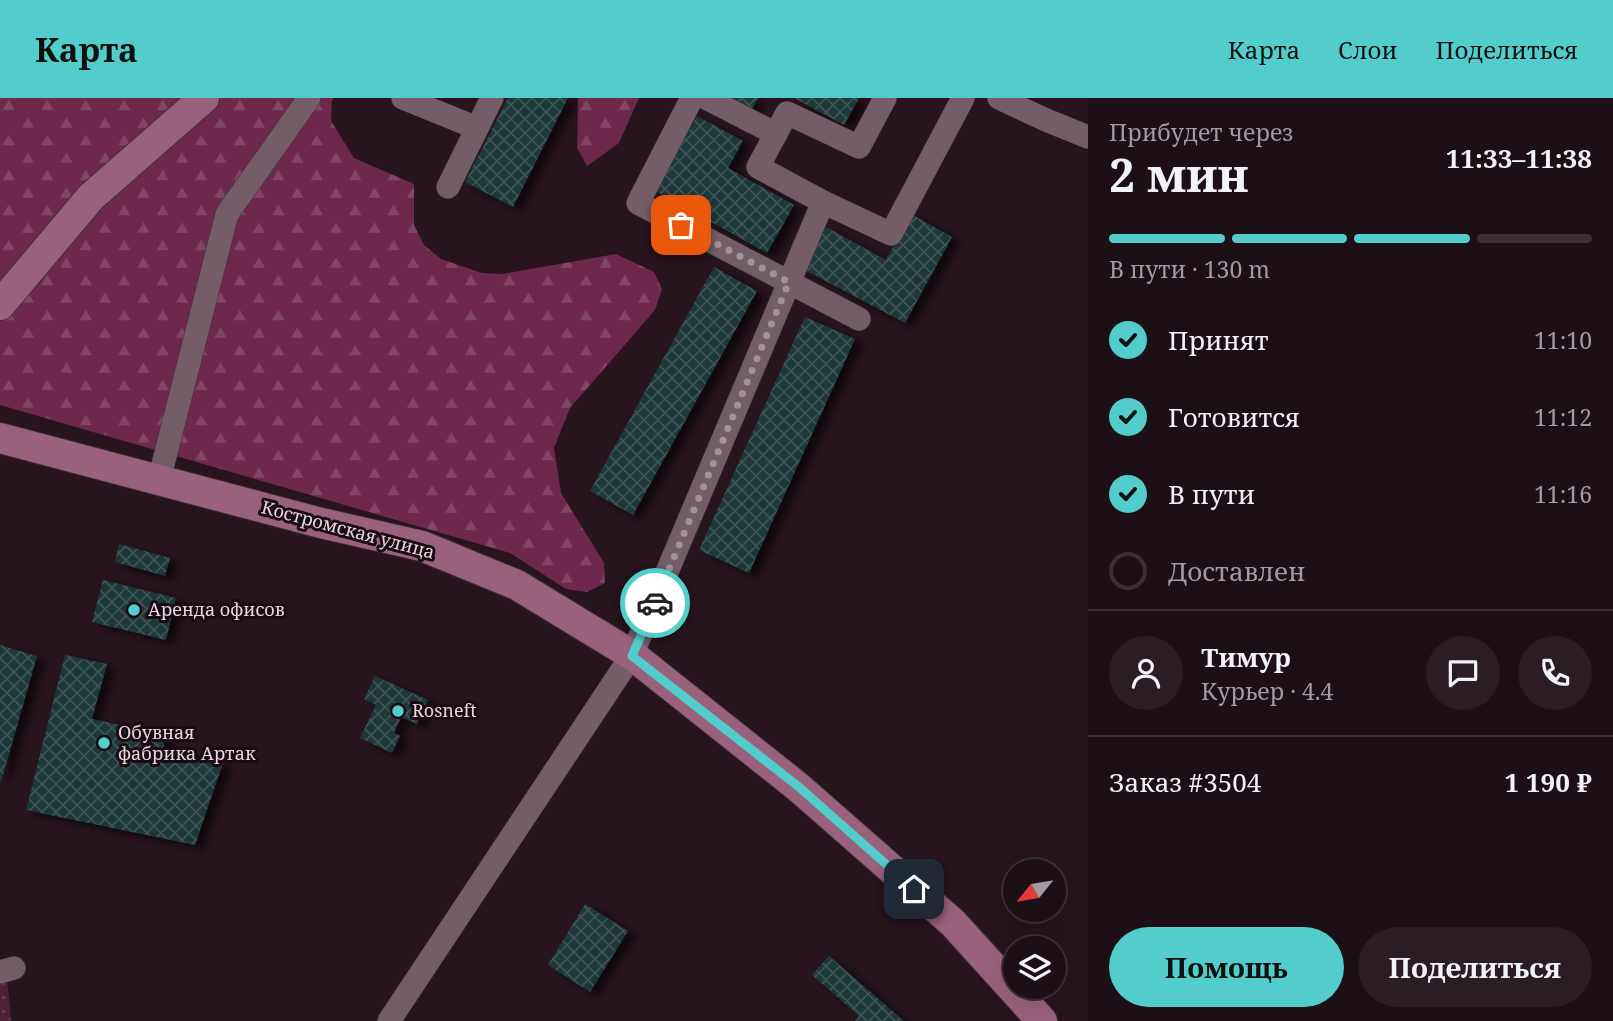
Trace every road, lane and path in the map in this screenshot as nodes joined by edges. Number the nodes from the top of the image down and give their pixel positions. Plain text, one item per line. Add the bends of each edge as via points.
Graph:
1 (204, 98) edge
2 (309, 98) edge
3 (403, 98) edge
4 (492, 98) edge
5 (692, 98) edge
6 (706, 98) edge
7 (885, 98) edge
8 (963, 98) edge
9 (999, 98) edge
10 (477, 128) junction
11 (776, 134) junction
12 (1088, 137) edge
13 (448, 187) dead end
14 (823, 202) junction
15 (789, 282) junction
16 (0, 305) edge
17 (859, 319) dead end
18 (0, 438) edge
19 (159, 480) junction
20 (632, 656) junction
21 (402, 1010) edge
22 (389, 1021) edge
23 (1042, 1021) edge

1 - 16 main road via 92,197
2 - 19 street via 227,214
3 - 10 street
4 - 10 street
5 - 15 street via 638,202
6 - 11 street
7 - 11 street via 859,147 788,113
8 - 14 street via 891,234
9 - 12 street
10 - 13 street
11 - 14 street via 758,167
14 - 15 street
15 - 17 street
15 - 20 street
18 - 19 main road, Костромская улица
19 - 20 main road, Костромская улица via 422,546 517,585
20 - 21 street
20 - 23 main road, Костромская улица via 799,787 953,923
21 - 22 street

